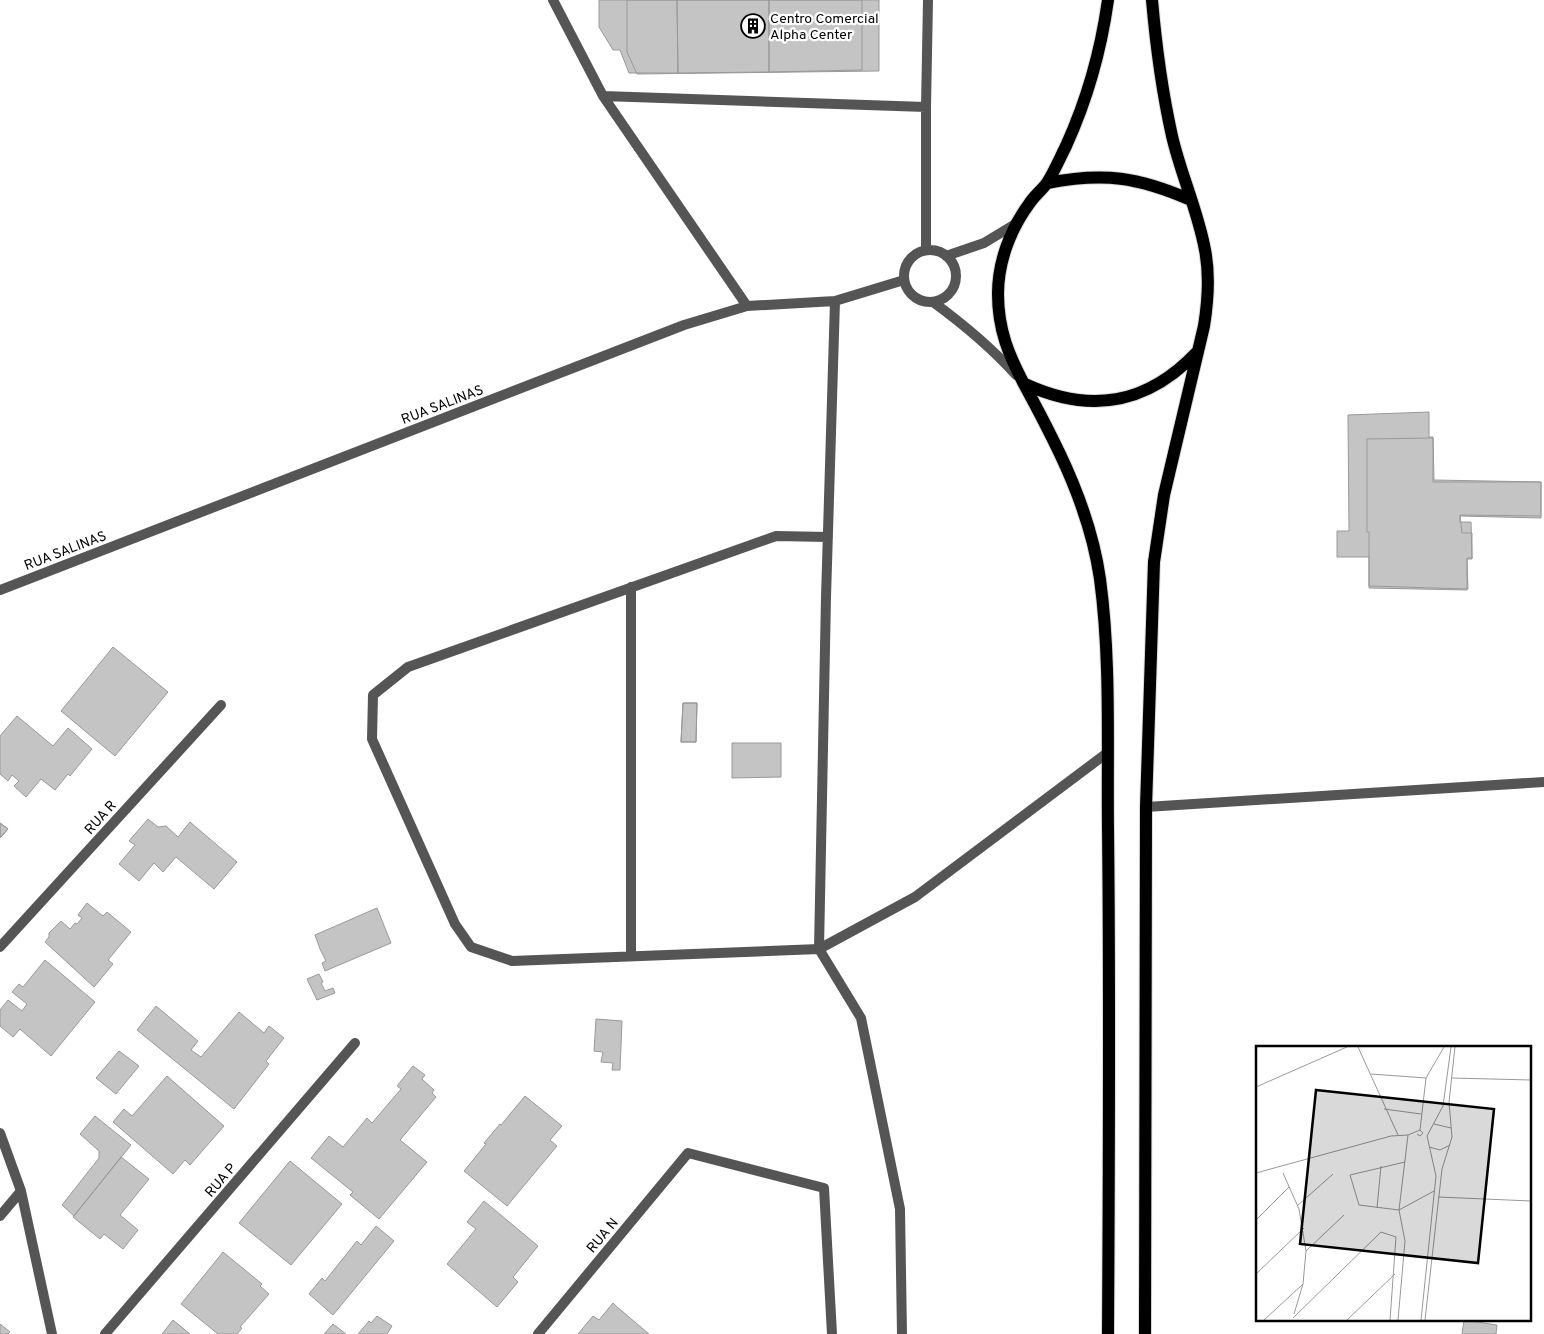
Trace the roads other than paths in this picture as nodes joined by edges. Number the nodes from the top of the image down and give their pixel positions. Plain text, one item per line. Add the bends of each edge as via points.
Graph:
1 (553, 0) edge
2 (928, 0) edge
3 (1108, 0) edge
4 (1152, 0) edge
5 (603, 96) junction
6 (926, 107) junction
7 (1046, 183) junction
8 (1191, 200) junction
9 (1016, 223) junction
10 (926, 250) junction
11 (946, 256) junction
12 (904, 280) junction
13 (835, 301) junction
14 (933, 302) junction
15 (747, 306) junction
16 (1199, 349) junction
17 (1025, 384) junction
18 (828, 537) junction
19 (631, 587) junction
20 (0, 590) edge
21 (221, 705) dead end
22 (1107, 753) junction
23 (1544, 782) edge
24 (1146, 807) junction
25 (0, 947) edge
26 (819, 949) junction
27 (631, 956) junction
28 (355, 1043) dead end
29 (0, 1133) edge
30 (21, 1191) junction
31 (0, 1216) edge
32 (52, 1334) edge
33 (105, 1334) edge
34 (538, 1334) edge
35 (832, 1334) edge
36 (902, 1334) edge
37 (1108, 1334) edge
38 (1145, 1334) edge

1 - 5 street
2 - 6 street
3 - 7 main road via 1095,67 1082,107
4 - 8 main road via 1156,50 1172,137
5 - 6 street
5 - 15 street
6 - 10 street
7 - 8 main road via 1092,177 1141,181
7 - 9 main road
8 - 16 main road via 1204,243 1208,279 1208,302
9 - 11 street via 984,243
9 - 17 main road via 1000,270 999,318 1004,342
10 - 11 street
10 - 12 street via 909,260 904,269
11 - 14 street via 956,272 955,283 943,299
12 - 13 street, RUA SALINAS
12 - 14 street via 914,297
13 - 15 street, RUA SALINAS
13 - 18 street
14 - 17 street via 986,344
15 - 20 street, RUA SALINAS via 674,328
16 - 17 main road via 1163,382 1118,400 1070,400 1047,395
16 - 24 main road via 1164,495 1154,562
17 - 22 main road via 1062,457 1089,528 1106,630
18 - 19 street via 776,536
18 - 26 street
19 - 27 street
19 - 27 street via 408,667 373,695 372,739 455,924 471,947 512,961
21 - 25 street, RUA R
22 - 26 street via 915,897
22 - 37 main road
23 - 24 street
24 - 38 main road
26 - 27 street
26 - 36 street via 861,1018 900,1209
28 - 33 street, RUA P
29 - 30 street
30 - 31 street
30 - 32 street
34 - 35 street, RUA N via 688,1153 824,1188

